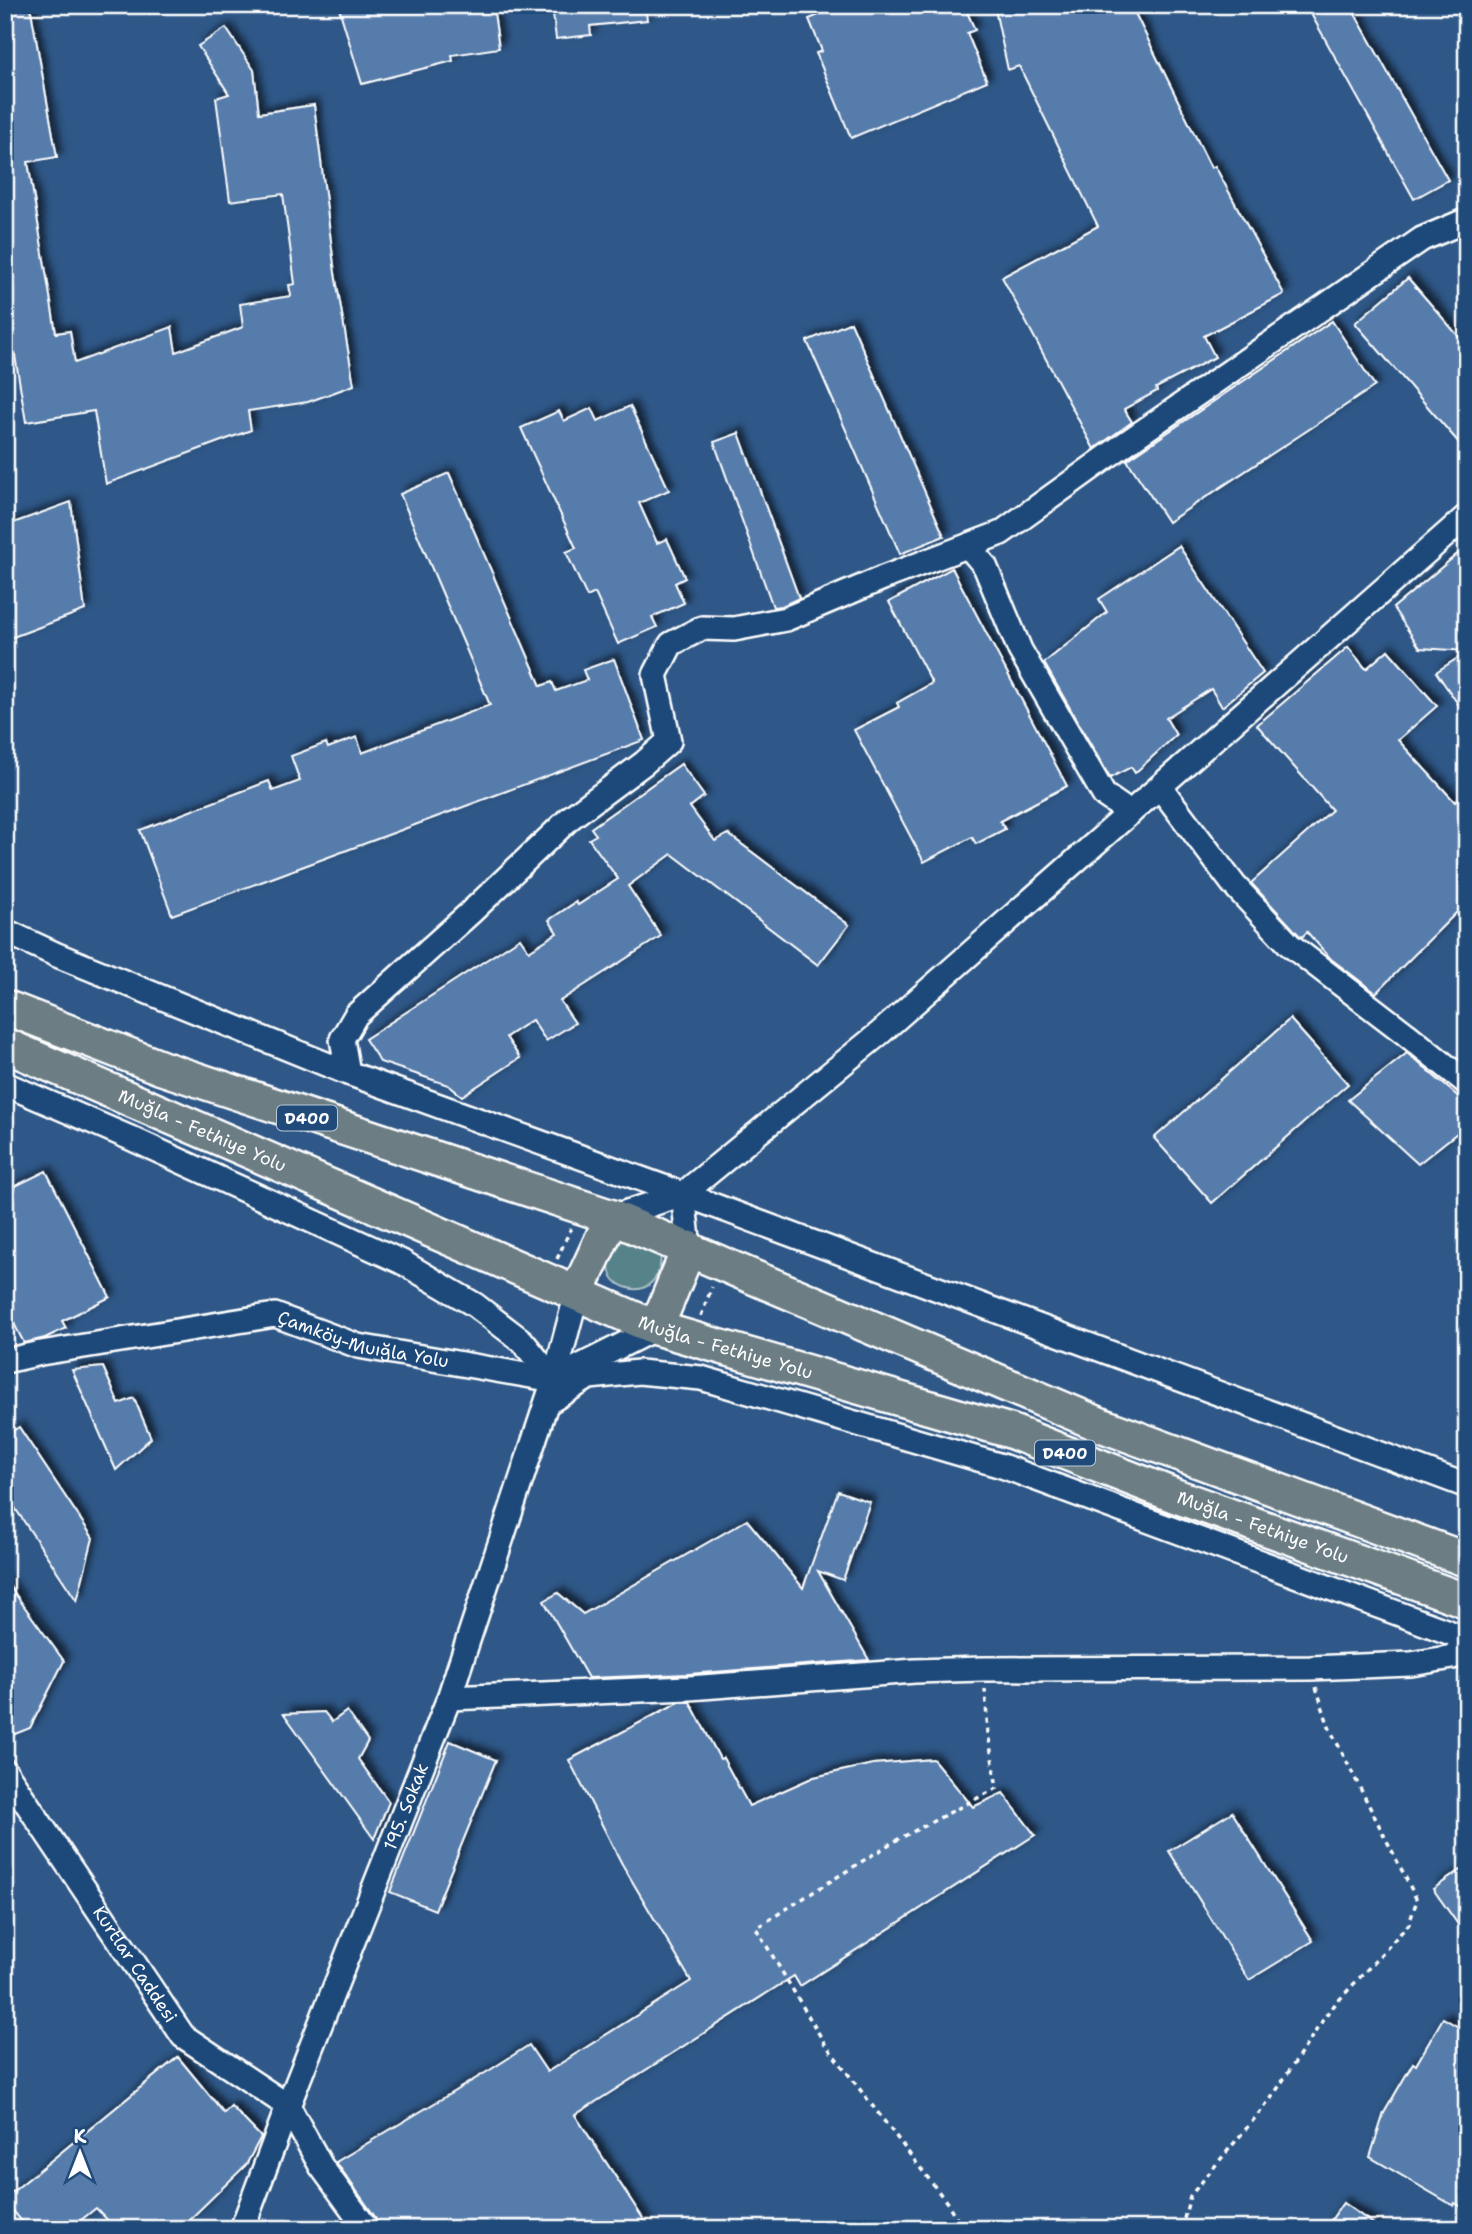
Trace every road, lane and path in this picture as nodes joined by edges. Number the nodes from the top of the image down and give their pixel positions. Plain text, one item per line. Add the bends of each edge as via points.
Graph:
1 (1467, 220) edge
2 (1467, 516) edge
3 (968, 546) junction
4 (1160, 787) junction
5 (1130, 813) junction
6 (5, 931) edge
7 (5, 1007) edge
8 (5, 1045) edge
9 (348, 1073) junction
10 (1467, 1083) edge
11 (5, 1084) edge
12 (683, 1194) junction
13 (581, 1207) junction
14 (612, 1217) junction
15 (689, 1248) junction
16 (722, 1262) junction
17 (547, 1280) junction
18 (577, 1293) junction
19 (656, 1328) junction
20 (692, 1338) junction
21 (5, 1361) edge
22 (554, 1380) junction
23 (547, 1403) junction
24 (1467, 1486) edge
25 (1467, 1560) edge
26 (1467, 1601) edge
27 (1467, 1640) edge
28 (1310, 1668) junction
29 (983, 1669) junction
30 (449, 1698) junction
31 (5, 1772) edge
32 (288, 2106) junction
33 (242, 2229) edge
34 (367, 2229) edge
35 (963, 2229) edge
36 (1184, 2229) edge

1 - 3 street via 1422,239 1001,533
2 - 4 street
3 - 5 street via 985,566 1020,650 1104,795
3 - 9 street via 786,619 734,629 702,628 671,644 655,675 669,741 570,818 356,1016 342,1040
4 - 5 street
4 - 10 street via 1234,885 1290,946
5 - 12 street via 880,1033
6 - 9 street
7 - 13 highway, D400 via 162,1068
8 - 17 highway, Muğla - Fethiye Yolu / D400
9 - 12 street
11 - 22 street via 402,1262 475,1305 522,1341
12 - 14 street
12 - 15 street
12 - 24 street
13 - 14 highway, D400
13 - 17 path
14 - 15 highway, D400
14 - 18 highway
15 - 16 highway, D400
15 - 19 highway
16 - 20 path
16 - 25 highway, D400 via 1101,1425
17 - 18 highway, Muğla - Fethiye Yolu / D400
18 - 19 highway, Muğla - Fethiye Yolu / D400
18 - 22 street, 195. Sokak
19 - 20 highway, Muğla - Fethiye Yolu / D400
19 - 22 street
20 - 26 highway, Muğla - Fethiye Yolu / D400 via 1010,1432
21 - 22 street, Çamköy-Muığla Yolu via 275,1315 358,1346
22 - 23 street, 195. Sokak
23 - 27 street via 589,1377 639,1372 701,1378 1002,1466
23 - 30 street, 195. Sokak
27 - 28 street via 1454,1657 1411,1664
28 - 29 street
28 - 36 path via 1329,1727 1417,1900 1409,1924 1329,2011 1270,2100 1190,2196
29 - 30 street
29 - 35 path via 997,1787 893,1842 756,1928 825,2044
30 - 32 street, 195. Sokak
31 - 32 street, Kurtlar Caddesi via 183,2036
32 - 33 street, 195. Sokak
32 - 34 street, Kurtlar Caddesi via 321,2166

